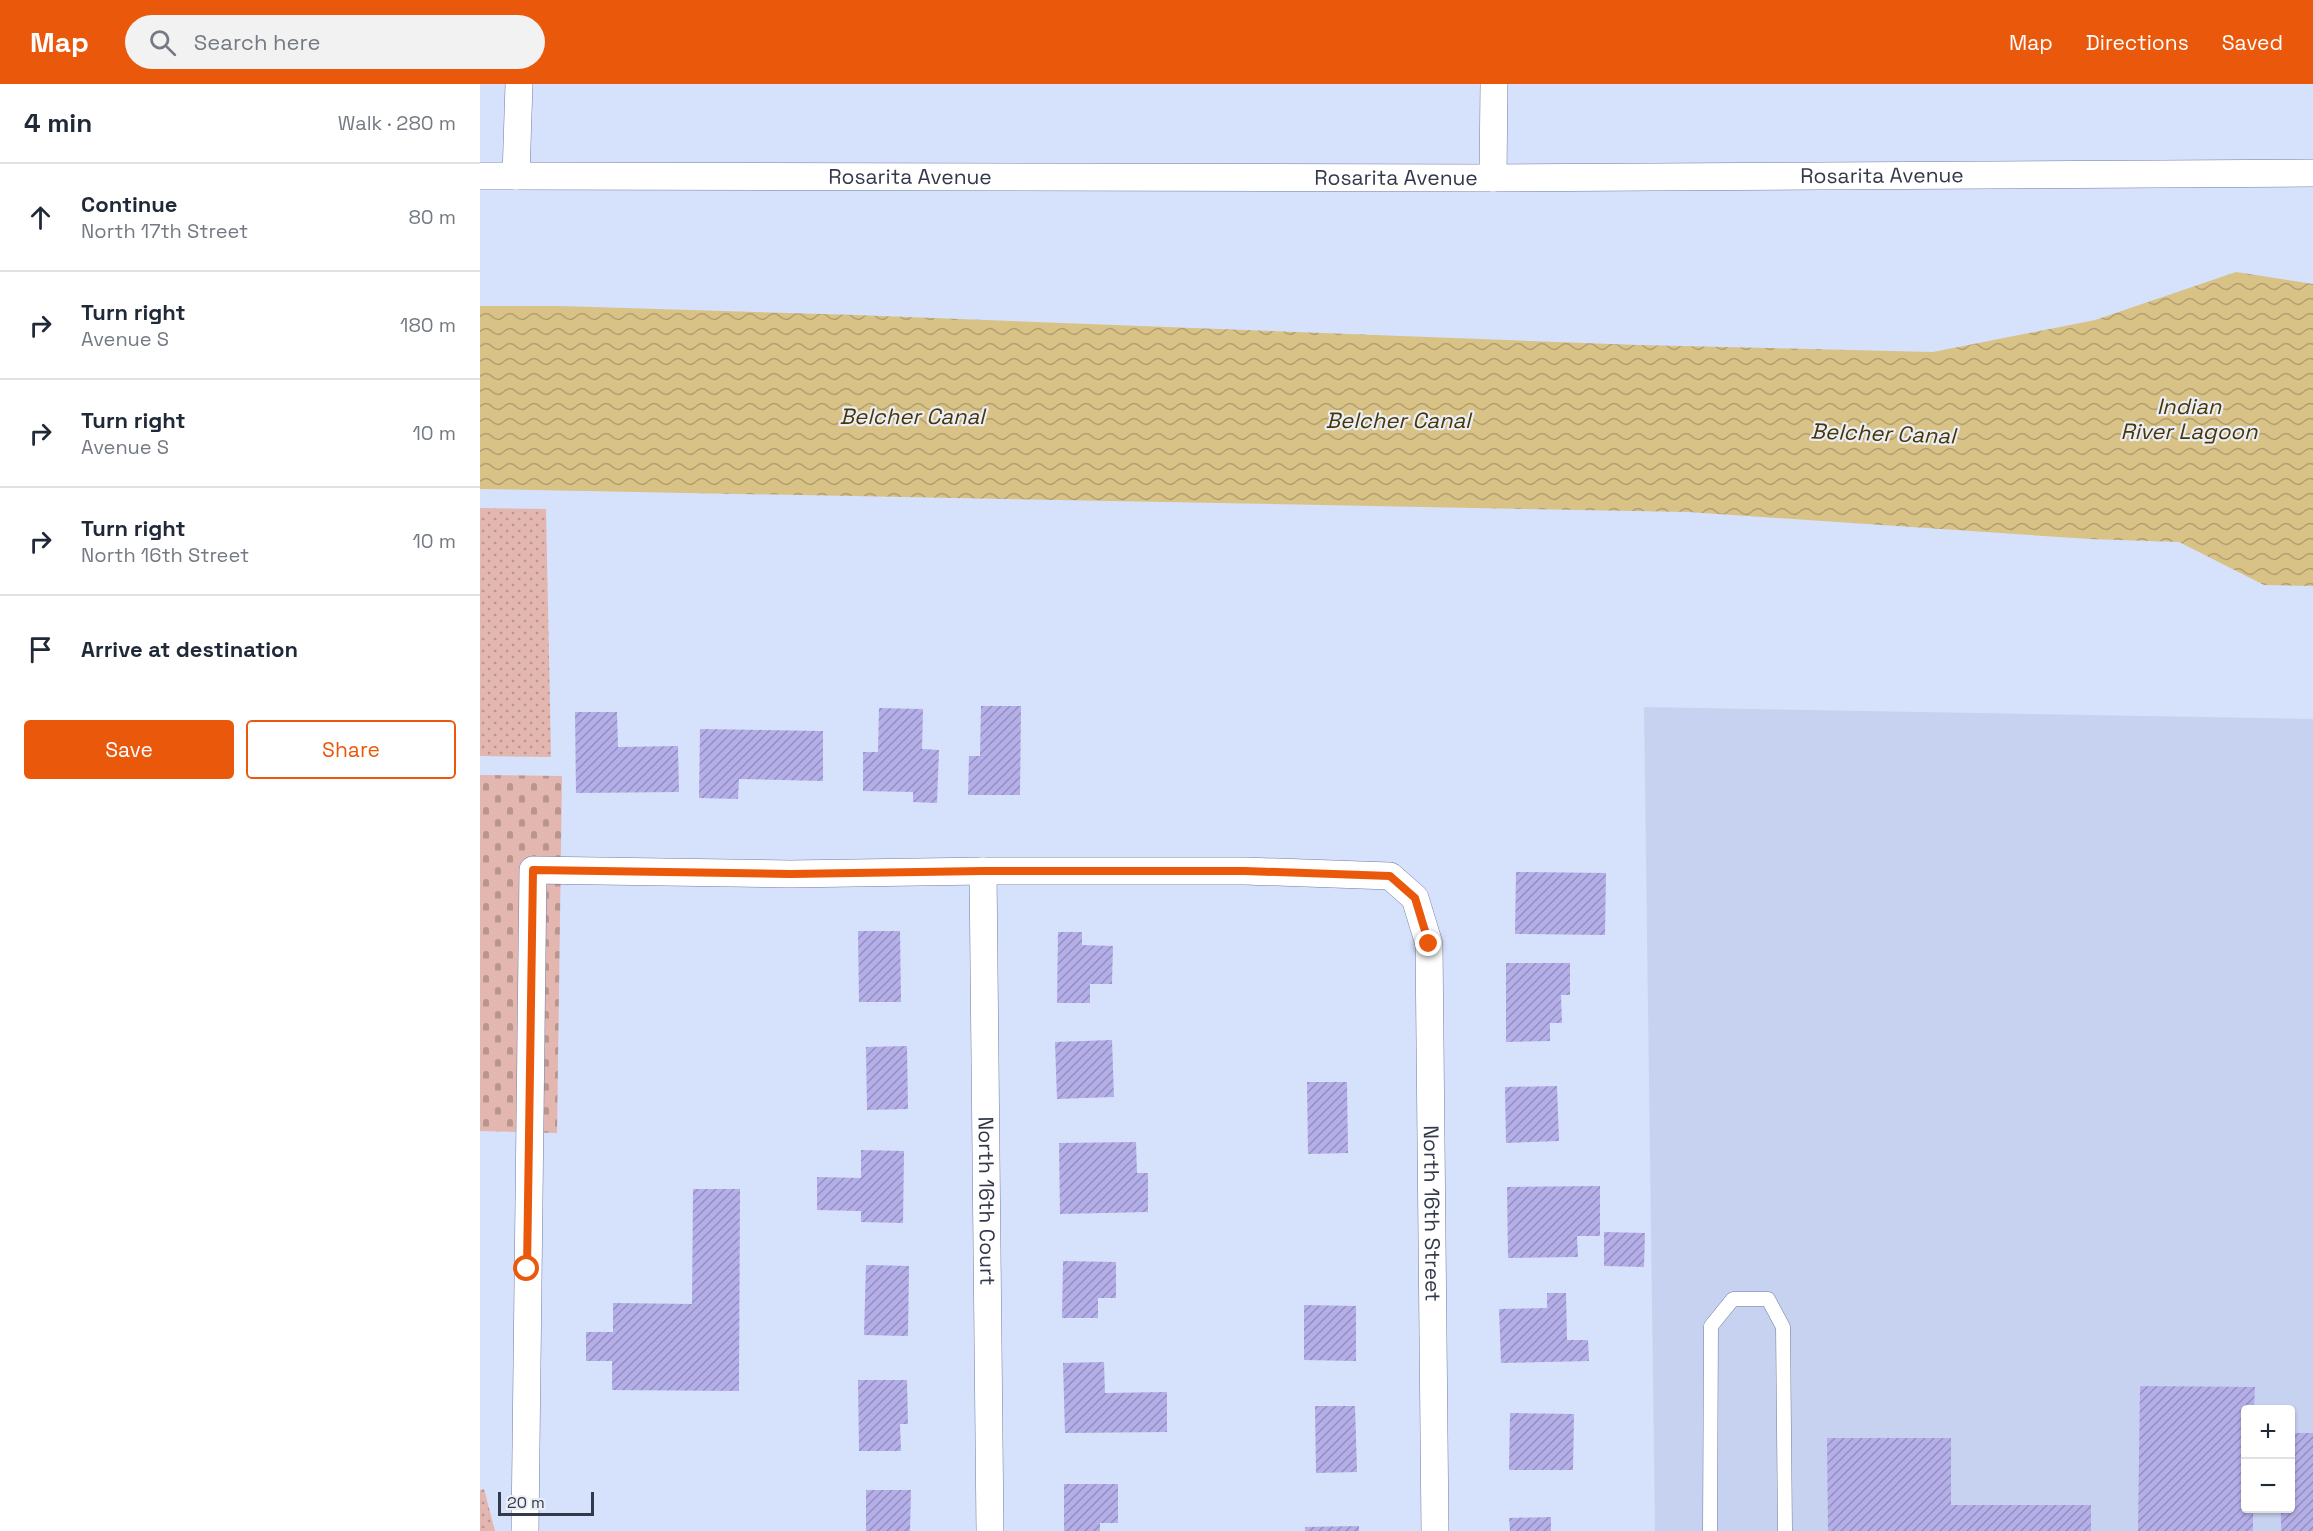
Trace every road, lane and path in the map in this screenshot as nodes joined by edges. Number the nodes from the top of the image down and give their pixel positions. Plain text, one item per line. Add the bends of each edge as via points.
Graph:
1 (519, 84) edge
2 (1494, 84) edge
3 (2313, 173) edge
4 (480, 176) edge
5 (516, 176) junction
6 (1493, 178) junction
7 (983, 871) junction
8 (525, 1531) edge
9 (990, 1531) edge
10 (1435, 1531) edge
11 (1710, 1531) edge
12 (1785, 1531) edge

1 - 5 street
2 - 6 street
3 - 6 street, Rosarita Avenue
4 - 5 street, Rosarita Avenue
5 - 6 street, Rosarita Avenue
7 - 8 street via 790,874 533,870
7 - 9 street, North 16th Court
7 - 10 street, North 16th Street via 1245,871 1390,876 1415,898 1429,944
11 - 12 lane via 1711,1326 1733,1299 1768,1299 1784,1327

